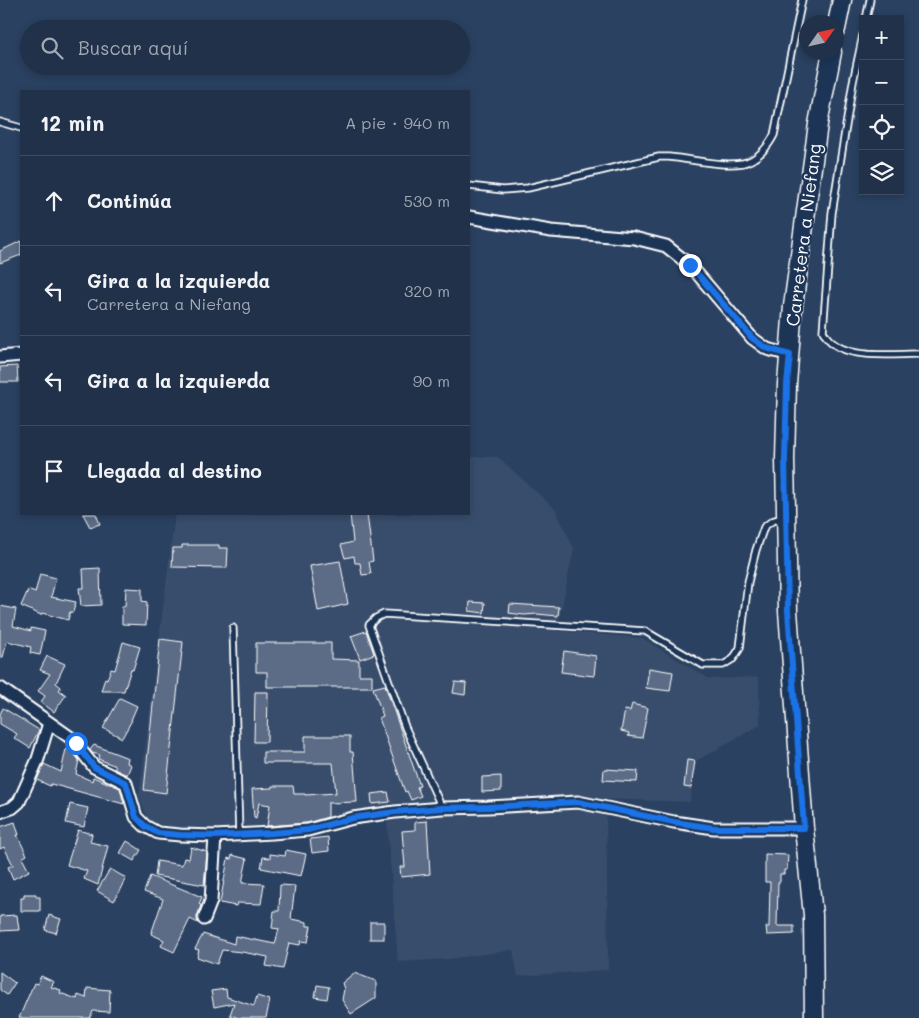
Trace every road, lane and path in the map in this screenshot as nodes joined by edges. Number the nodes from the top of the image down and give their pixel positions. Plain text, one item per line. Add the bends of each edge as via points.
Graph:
1 (802, 0) edge
2 (842, 0) edge
3 (870, 0) edge
4 (839, 15) edge
5 (867, 15) edge
6 (859, 54) edge
7 (830, 60) edge
8 (0, 122) edge
9 (20, 128) edge
10 (470, 186) edge
11 (470, 217) edge
12 (919, 354) edge
13 (20, 355) edge
14 (790, 355) junction
15 (0, 357) edge
16 (786, 517) junction
17 (233, 628) dead end
18 (0, 688) edge
19 (49, 723) junction
20 (442, 808) junction
21 (0, 812) edge
22 (804, 828) junction
23 (239, 835) junction
24 (215, 836) junction
25 (204, 919) dead end
26 (814, 1018) edge

1 - 10 lane via 774,135 769,146 758,156 744,163 659,158 528,188 503,190
2 - 4 main road
3 - 5 lane
6 - 12 lane via 832,213 823,331 838,348 852,352
7 - 14 main road, Carretera a Niefang via 800,246
8 - 9 lane
11 - 14 street via 551,231 634,238 666,246 690,265 752,338 766,348
13 - 15 street
14 - 16 main road, Carretera a Niefang
16 - 20 lane via 764,527 748,582 740,648 733,659 723,665 703,665 645,631 384,614 376,618 369,625 405,728
16 - 22 main road, Carretera a Niefang via 788,611
17 - 23 lane
18 - 19 street
19 - 21 street via 19,802
19 - 24 street via 76,743 94,767 126,783 136,817 145,826 158,833
20 - 22 street via 578,802 714,828
20 - 23 street via 353,818 308,830
22 - 26 main road, Carretera a Niefang via 813,914
23 - 24 street
24 - 25 street via 211,901

